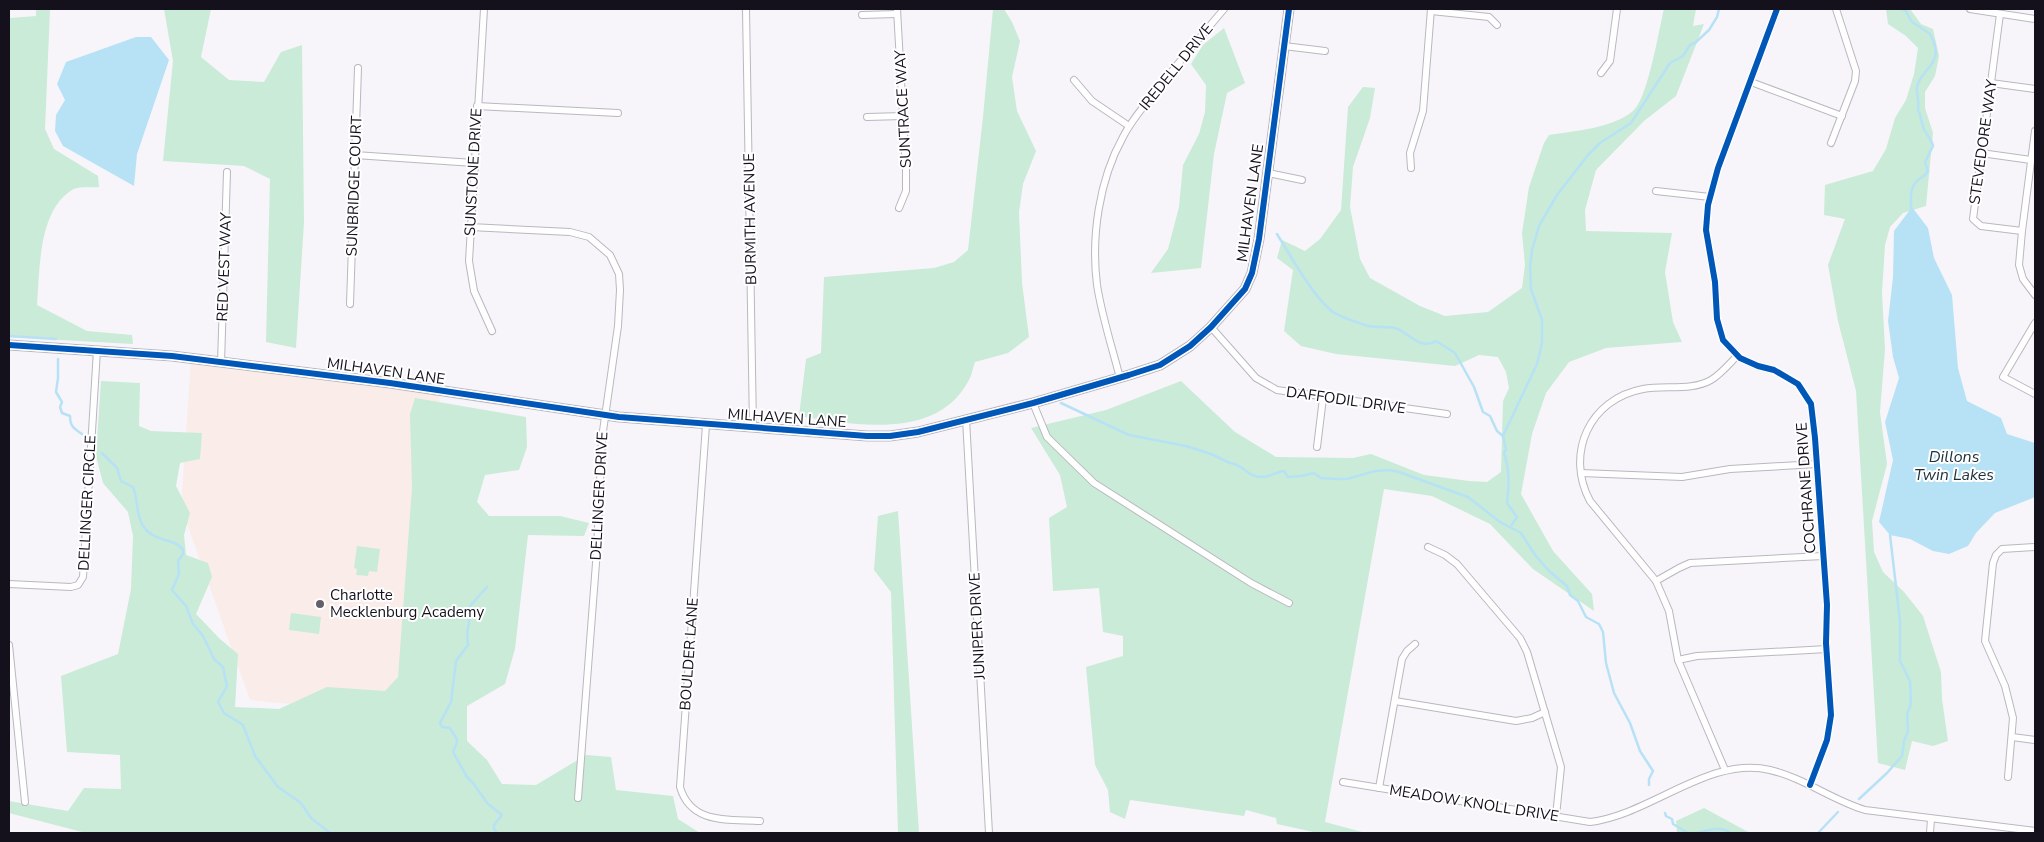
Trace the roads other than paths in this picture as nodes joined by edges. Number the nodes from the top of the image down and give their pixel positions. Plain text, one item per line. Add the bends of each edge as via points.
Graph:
1 (484, 9) edge
2 (746, 9) edge
3 (1224, 9) edge
4 (1289, 9) edge
5 (1617, 9) edge
6 (1777, 9) edge
7 (1836, 9) edge
8 (1970, 9) edge
9 (1431, 10) edge
10 (897, 12) edge
11 (2000, 14) junction
12 (862, 15) dead end
13 (2035, 19) edge
14 (1497, 25) dead end
15 (1284, 46) junction
16 (1325, 51) dead end
17 (358, 68) dead end
18 (1601, 74) dead end
19 (1074, 80) dead end
20 (1750, 82) junction
21 (1991, 83) junction
22 (2035, 89) edge
23 (477, 106) junction
24 (618, 113) dead end
25 (903, 116) junction
26 (1842, 116) junction
27 (867, 118) dead end
28 (1129, 126) junction
29 (2035, 130) edge
30 (1831, 143) dead end
31 (1981, 153) junction
32 (355, 155) junction
33 (2031, 160) junction
34 (474, 162) junction
35 (1411, 168) dead end
36 (227, 172) dead end
37 (1268, 173) junction
38 (1302, 180) dead end
39 (1656, 191) dead end
40 (1710, 198) junction
41 (899, 208) dead end
42 (470, 227) junction
43 (2022, 231) junction
44 (2035, 295) edge
45 (350, 304) dead end
46 (2035, 323) edge
47 (1211, 327) junction
48 (492, 331) dead end
49 (9, 345) edge
50 (97, 350) junction
51 (1736, 356) junction
52 (221, 363) junction
53 (1120, 378) junction
54 (2035, 394) edge
55 (1323, 398) junction
56 (1033, 403) junction
57 (605, 414) junction
58 (1447, 414) dead end
59 (966, 419) junction
60 (706, 425) junction
61 (754, 428) junction
62 (1317, 447) dead end
63 (1816, 464) junction
64 (1581, 473) junction
65 (2035, 547) edge
66 (1428, 548) dead end
67 (1823, 556) junction
68 (1656, 581) junction
69 (9, 584) edge
70 (1289, 603) dead end
71 (1416, 644) dead end
72 (9, 645) edge
73 (1827, 649) junction
74 (1678, 660) junction
75 (1395, 701) junction
76 (1545, 712) junction
77 (2012, 737) junction
78 (2035, 740) edge
79 (1725, 770) junction
80 (2008, 777) dead end
81 (1342, 782) dead end
82 (1810, 785) junction
83 (1379, 788) junction
84 (578, 798) dead end
85 (25, 802) dead end
86 (1556, 816) junction
87 (1931, 819) junction
88 (760, 821) dead end
89 (2035, 831) edge
90 (989, 833) edge
91 (1930, 833) edge

1 - 23 street, SUNSTONE DRIVE
2 - 61 street, BURMITH AVENUE
3 - 28 street, IREDELL DRIVE
4 - 15 street, MILHAVEN LANE
5 - 18 street via 1610,61
6 - 20 street
7 - 26 street via 1856,71
8 - 11 street
9 - 14 street via 1488,17
9 - 35 street via 1424,111 1410,153
10 - 12 street
10 - 25 street, SUNTRACE WAY
11 - 13 street
11 - 21 street, STEVEDORE WAY
15 - 16 street
15 - 37 street, MILHAVEN LANE
17 - 32 street, SUNBRIDGE COURT
19 - 28 street, IREDELL DRIVE via 1092,101
20 - 26 street
20 - 40 street via 1722,154
21 - 22 street
21 - 31 street, STEVEDORE WAY
23 - 24 street
23 - 34 street, SUNSTONE DRIVE
25 - 27 street
25 - 41 street, SUNTRACE WAY via 906,191
26 - 30 street
28 - 53 street, IREDELL DRIVE via 1106,180 1096,239 1097,285
29 - 33 street
31 - 33 street
31 - 43 street, STEVEDORE WAY via 1974,218 1980,226
32 - 34 street
32 - 45 street, SUNBRIDGE COURT
33 - 43 street
34 - 42 street, SUNSTONE DRIVE
36 - 52 street, RED VEST WAY
37 - 38 street
37 - 47 street, MILHAVEN LANE via 1252,273 1245,289
39 - 40 street
40 - 51 street via 1706,230 1715,282 1717,319 1723,340
42 - 48 street, SUNSTONE DRIVE via 471,278
42 - 57 street, DELLINGER DRIVE via 580,234 597,242 610,255 619,274 620,290
43 - 44 street via 2019,264
46 - 54 street via 2003,377
47 - 53 street, MILHAVEN LANE via 1175,356 1148,370
47 - 55 street, DAFFODIL DRIVE via 1261,382 1283,392
49 - 50 street, MILHAVEN LANE
50 - 52 street, MILHAVEN LANE
50 - 69 street, DELLINGER CIRCLE via 83,578 78,586 71,587
51 - 63 street, COCHRANE DRIVE via 1788,376 1804,391 1811,404
51 - 64 street via 1712,380 1642,389 1604,407 1584,438 1579,458
52 - 57 street, MILHAVEN LANE
53 - 56 street, MILHAVEN LANE
55 - 58 street, DAFFODIL DRIVE
55 - 62 street
56 - 59 street, MILHAVEN LANE
56 - 70 street via 1047,437 1094,483 1251,583
57 - 60 street, MILHAVEN LANE
57 - 84 street, DELLINGER DRIVE
59 - 61 street, MILHAVEN LANE via 890,436
59 - 90 street, JUNIPER DRIVE
60 - 61 street, MILHAVEN LANE
60 - 88 street, BOULDER LANE via 680,788 691,808 704,815
63 - 64 street via 1730,469 1682,477
63 - 67 street, COCHRANE DRIVE
64 - 68 street via 1590,501
65 - 77 street via 2002,549 1996,555 1988,601 1985,641 2007,696 2013,718
66 - 76 street via 1457,564 1520,638
67 - 68 street via 1690,564
67 - 73 street, COCHRANE DRIVE
68 - 74 street via 1669,611
71 - 75 street via 1407,650 1402,660
72 - 85 street
73 - 74 street via 1697,656
73 - 82 street, COCHRANE DRIVE via 1829,728 1824,751
74 - 79 street
75 - 76 street via 1516,721
75 - 83 street
76 - 86 street via 1561,767
77 - 78 street
77 - 80 street
79 - 82 street, MEADOW KNOLL DRIVE via 1769,770
79 - 86 street, MEADOW KNOLL DRIVE via 1618,817 1590,822
81 - 83 street, MEADOW KNOLL DRIVE
82 - 87 street, MEADOW KNOLL DRIVE via 1850,806
83 - 86 street, MEADOW KNOLL DRIVE
87 - 89 street, MEADOW KNOLL DRIVE
87 - 91 street

